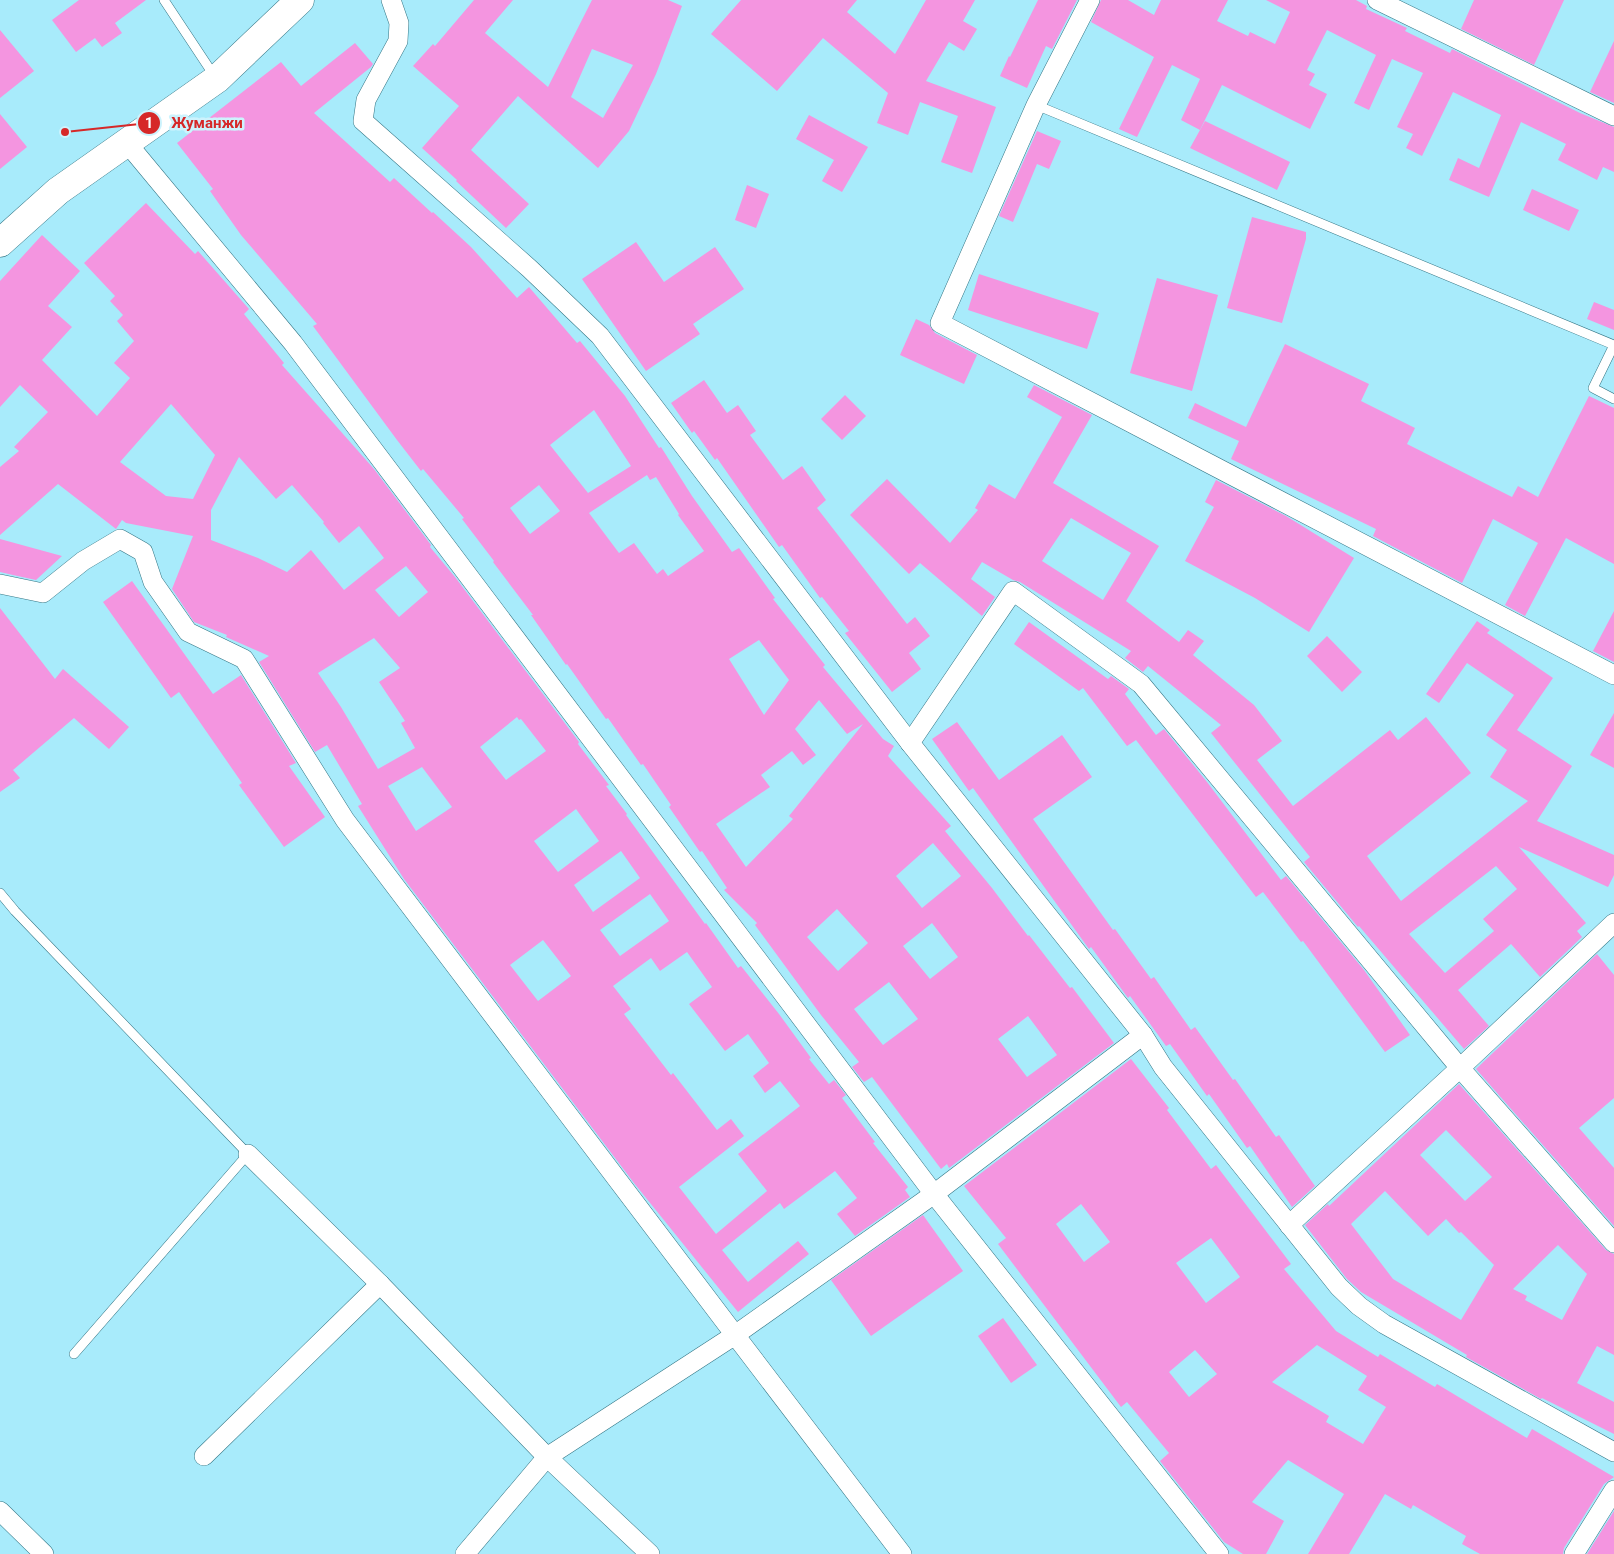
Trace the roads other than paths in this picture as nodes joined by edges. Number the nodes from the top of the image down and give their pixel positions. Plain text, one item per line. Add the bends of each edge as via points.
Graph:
1 (164, 0) edge
2 (300, 0) edge
3 (391, 0) edge
4 (1090, 0) edge
5 (1377, 0) edge
6 (217, 79) junction
7 (1036, 105) junction
8 (1614, 116) edge
9 (127, 142) junction
10 (0, 243) edge
11 (1614, 399) edge
12 (0, 584) edge
13 (1614, 675) edge
14 (910, 743) junction
15 (0, 893) edge
16 (1614, 922) edge
17 (1143, 1035) junction
18 (1460, 1068) junction
19 (248, 1154) junction
20 (934, 1194) junction
21 (1289, 1225) junction
22 (1614, 1243) edge
23 (380, 1284) junction
24 (736, 1335) junction
25 (74, 1354) dead end
26 (1614, 1452) edge
27 (204, 1456) dead end
28 (547, 1457) junction
29 (1614, 1490) edge
30 (0, 1511) edge
31 (44, 1554) edge
32 (465, 1554) edge
33 (650, 1554) edge
34 (902, 1554) edge
35 (1219, 1554) edge
36 (1574, 1554) edge

1 - 6 lane
2 - 6 main road
3 - 14 street via 398,23 398,40 366,100 363,121 530,269 600,336
4 - 7 street
5 - 8 street
6 - 9 main road
7 - 11 lane via 1614,345 1594,388
7 - 13 street via 940,323
9 - 10 main road via 58,191
9 - 20 street via 293,343
12 - 24 street via 43,593 83,561 120,540 143,552 154,582 188,632 244,659 345,820
14 - 17 street
14 - 18 street via 1013,591 1141,684
15 - 19 lane
16 - 18 street
17 - 20 street
17 - 21 street via 1163,1067
18 - 21 street
18 - 22 street
19 - 23 street
19 - 25 lane
20 - 24 street
20 - 35 street
21 - 26 street via 1339,1287 1365,1311
23 - 27 street
23 - 28 street
24 - 28 street
24 - 34 street
28 - 32 street
28 - 33 street
29 - 36 street
30 - 31 street

